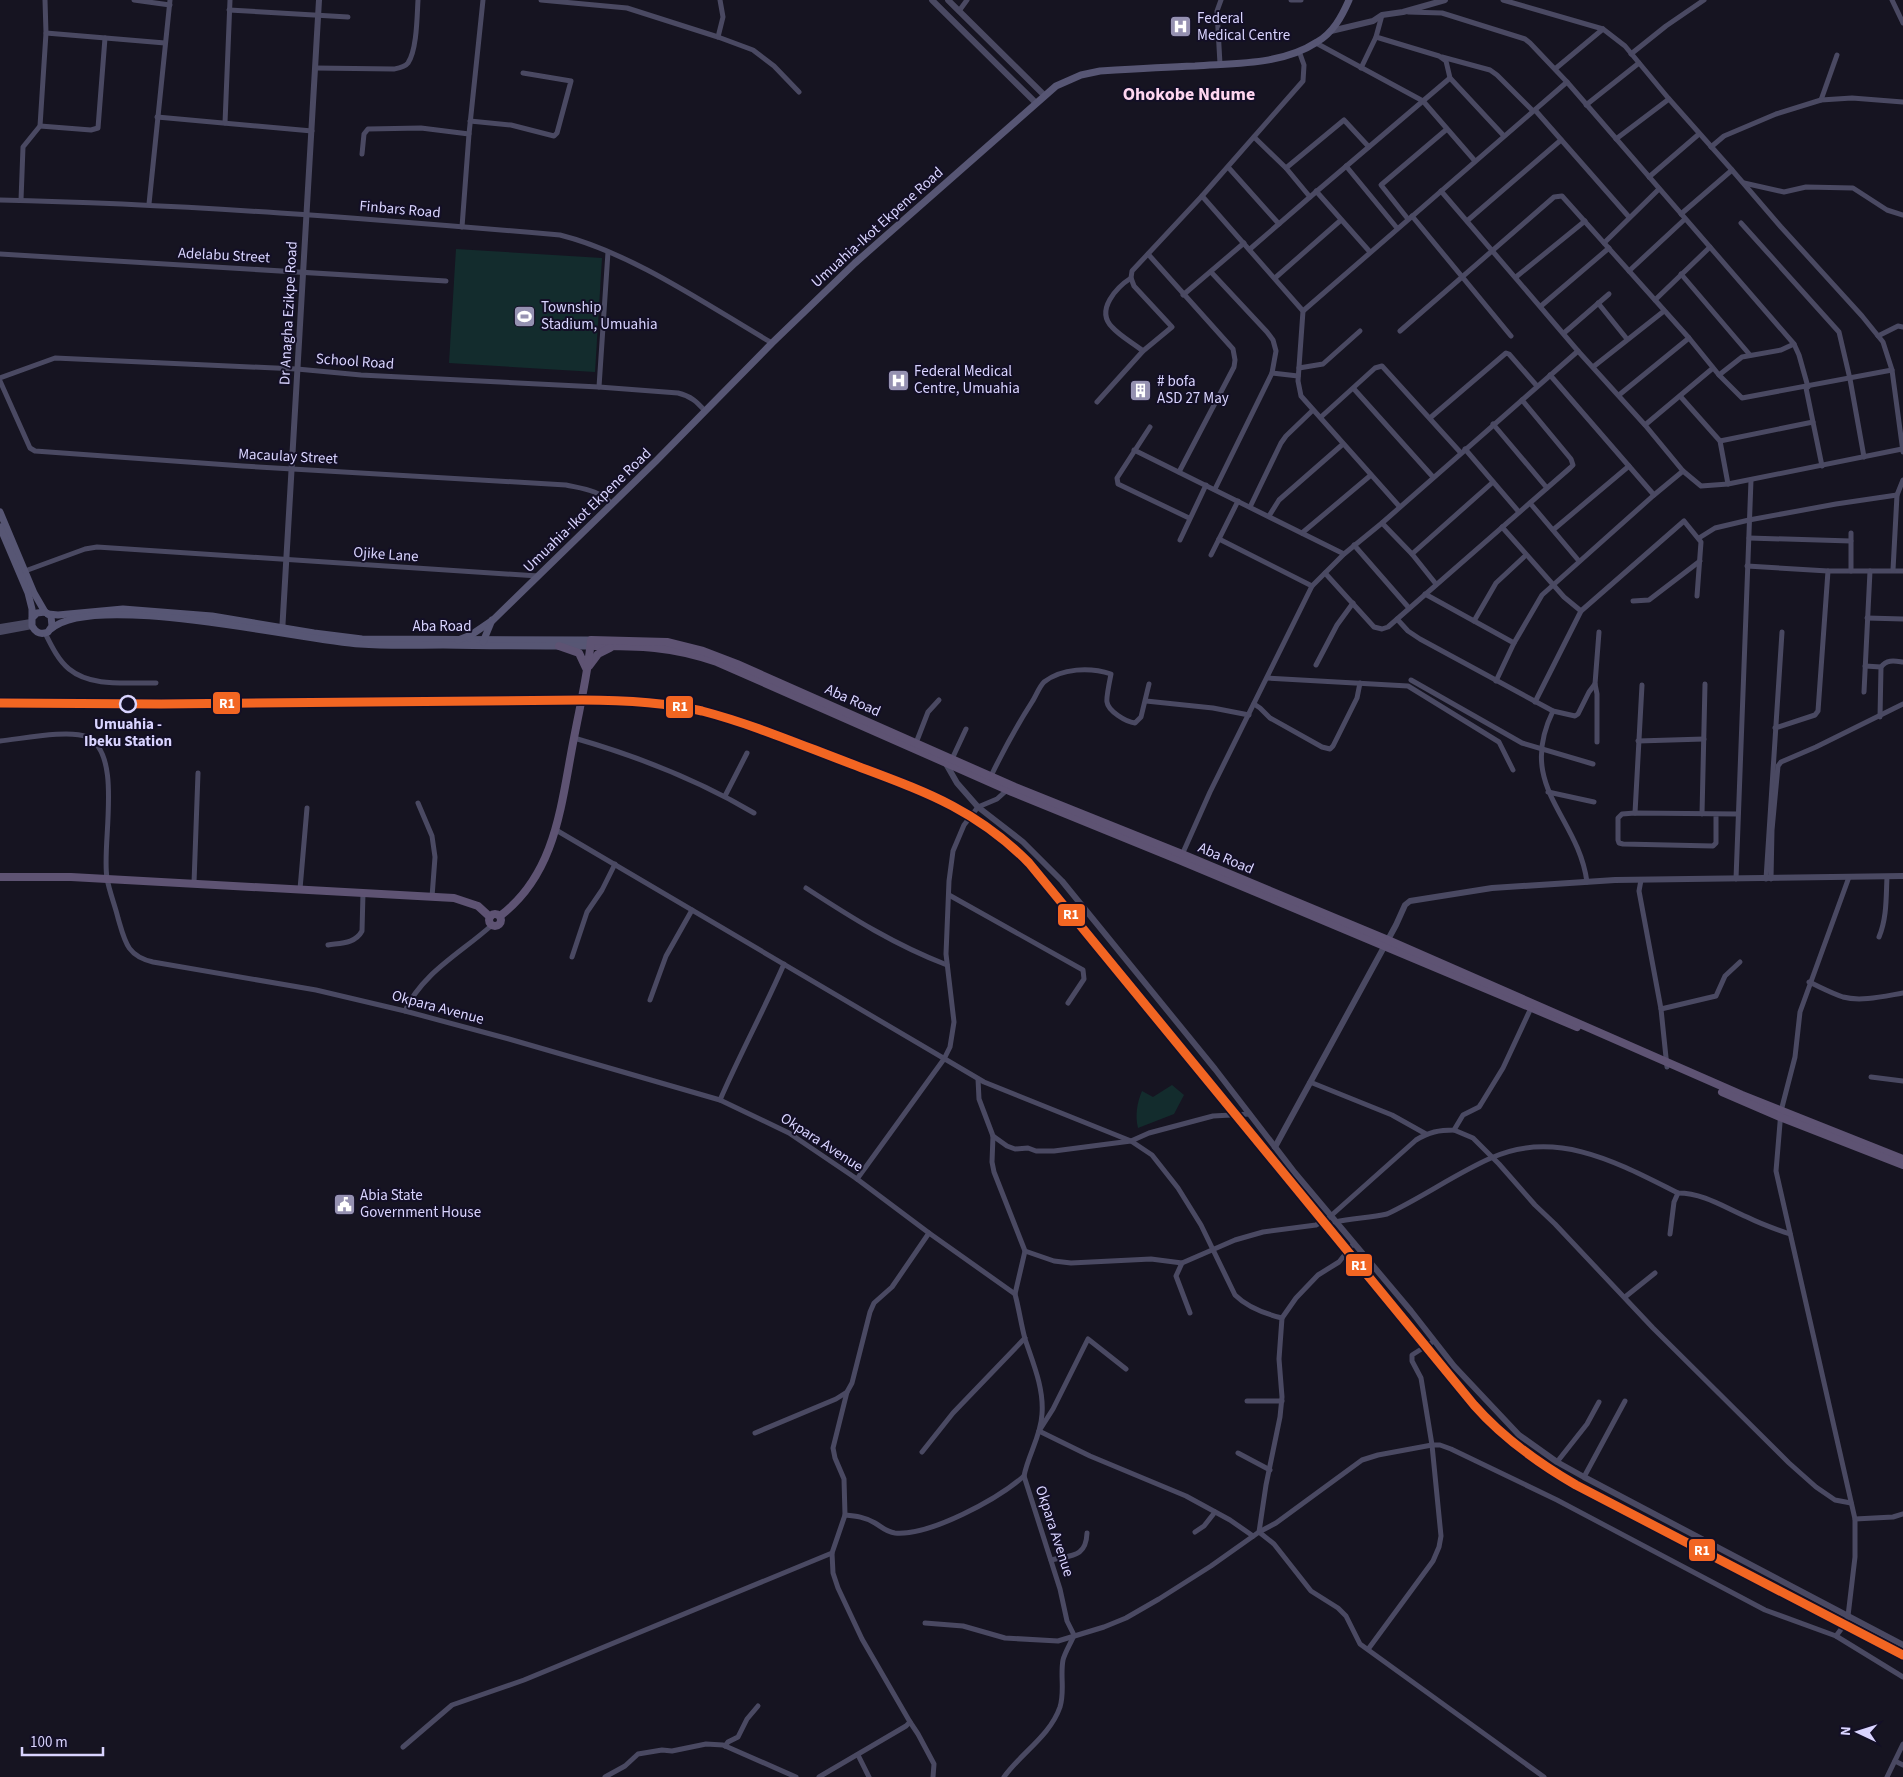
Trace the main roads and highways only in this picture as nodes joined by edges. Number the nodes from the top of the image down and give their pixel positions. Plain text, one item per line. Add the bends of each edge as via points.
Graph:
1 (1349, 0) edge
2 (0, 512) edge
3 (0, 527) edge
4 (46, 613) junction
5 (492, 620) junction
6 (32, 622) junction
7 (488, 628) junction
8 (478, 630) junction
9 (48, 631) junction
10 (282, 631) junction
11 (458, 640) junction
12 (494, 640) junction
13 (480, 643) junction
14 (591, 643) junction
15 (559, 646) junction
16 (616, 646) junction
17 (586, 672) junction
18 (778, 685) junction
19 (949, 760) junction
20 (1181, 857) junction
21 (0, 877) edge
22 (1386, 943) junction
23 (1598, 1034) junction
24 (1781, 1114) junction
25 (1903, 1159) edge
26 (1903, 1165) edge

1 - 5 main road, Umuahia-Ikot Ekpene Road via 1341,16 1316,43 1269,60 1100,71 1056,86 855,263
2 - 4 main road via 34,593
3 - 6 main road via 28,593
4 - 6 main road via 37,613
4 - 9 main road via 52,619
4 - 10 main road, Aba Road via 153,610 212,616
5 - 7 main road
5 - 8 main road
6 - 9 main road via 37,632
7 - 12 main road via 489,636
7 - 13 main road
8 - 11 main road
8 - 13 main road
9 - 10 main road, Aba Road via 62,621 123,615
10 - 11 main road, Aba Road via 362,638
10 - 13 main road, Aba Road via 361,644
11 - 13 main road, Aba Road
12 - 13 main road, Aba Road
12 - 14 main road, Aba Road
13 - 15 main road, Aba Road
14 - 15 main road, Aba Road
14 - 16 main road, Aba Road
14 - 17 main road
14 - 18 main road, Aba Road via 646,641 686,646 719,656
15 - 17 main road via 579,653
16 - 17 main road via 598,654
16 - 18 main road, Aba Road via 685,652
17 - 21 main road via 556,830 531,884 520,899 500,916 495,914 491,921 478,906 466,901 432,897 71,877
18 - 19 main road, Aba Road
18 - 19 main road, Aba Road
19 - 20 main road, Aba Road
19 - 20 main road, Aba Road via 1007,790
20 - 22 main road, Aba Road
22 - 23 main road, Aba Road
22 - 23 main road, Aba Road via 1531,1008
23 - 24 main road
24 - 25 main road
24 - 26 main road

